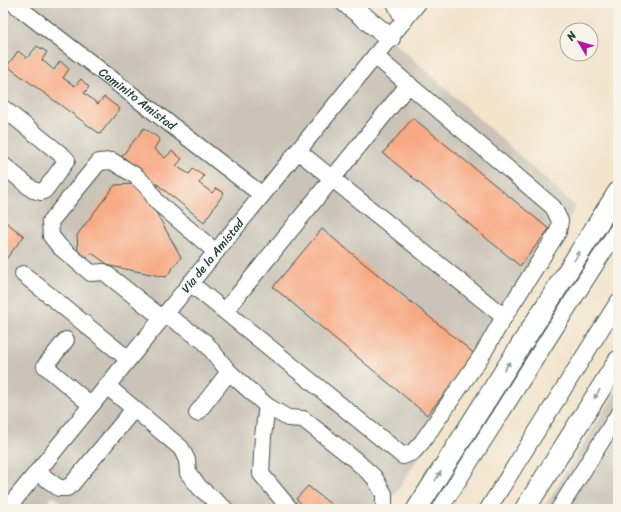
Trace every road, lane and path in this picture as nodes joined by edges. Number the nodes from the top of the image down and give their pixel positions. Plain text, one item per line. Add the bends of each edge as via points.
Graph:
1 (9, 3) edge
2 (13, 3) edge
3 (346, 3) edge
4 (395, 3) edge
5 (418, 3) edge
6 (3, 10) edge
7 (404, 21) junction
8 (390, 38) junction
9 (375, 56) junction
10 (409, 84) junction
11 (3, 108) edge
12 (298, 151) junction
13 (3, 165) edge
14 (332, 178) junction
15 (618, 192) edge
16 (262, 195) junction
17 (618, 229) edge
18 (216, 252) junction
19 (23, 274) dead end
20 (190, 283) junction
21 (618, 302) edge
22 (225, 311) junction
23 (164, 316) junction
24 (504, 317) junction
25 (66, 340) dead end
26 (128, 360) junction
27 (618, 361) edge
28 (229, 372) junction
29 (107, 386) junction
30 (91, 405) junction
31 (267, 406) junction
32 (134, 409) junction
33 (197, 413) dead end
34 (618, 415) edge
35 (37, 472) junction
36 (10, 508) edge
37 (225, 509) edge
38 (290, 509) edge
39 (384, 509) edge
40 (417, 509) edge
41 (440, 509) edge
42 (488, 509) edge
43 (525, 509) edge
44 (559, 509) edge

1 - 6 street
2 - 16 street, Caminito Amistad
3 - 8 main road
4 - 7 street
5 - 7 street, Via de la Amistad
7 - 8 street, Via de la Amistad
8 - 9 street, Via de la Amistad
9 - 10 street
9 - 12 street, Via de la Amistad
10 - 14 street
10 - 24 street via 553,207 560,221 558,232
11 - 13 street via 67,160 45,190 40,192 33,190
12 - 14 street
12 - 16 street, Via de la Amistad
14 - 22 street
14 - 24 street
40 -> 15 main road
16 - 18 street, Via de la Amistad
17 - 41 street
18 - 20 street, Via de la Amistad
18 - 23 street via 157,202 136,176 112,161 98,162 50,222 51,236 91,273 104,272
19 - 26 street
20 - 22 street
20 - 23 street, Via de la Amistad
21 - 42 street
22 - 24 street via 403,456 413,452 422,442 482,355
23 - 26 street, Via de la Amistad
23 - 28 street via 205,342
25 - 30 street via 46,366
26 - 29 street, Via de la Amistad
27 -> 43 main road
28 - 31 street
28 - 33 street
29 - 30 street, Via de la Amistad
29 - 32 street
30 - 35 street, Via de la Amistad
31 - 38 street via 261,474
31 - 39 street via 288,418 303,419 359,463 374,477 384,494
32 - 35 street via 66,488 59,488
32 - 37 street via 181,448 188,473 200,488
34 - 44 street
35 - 36 street, Via de la Amistad

